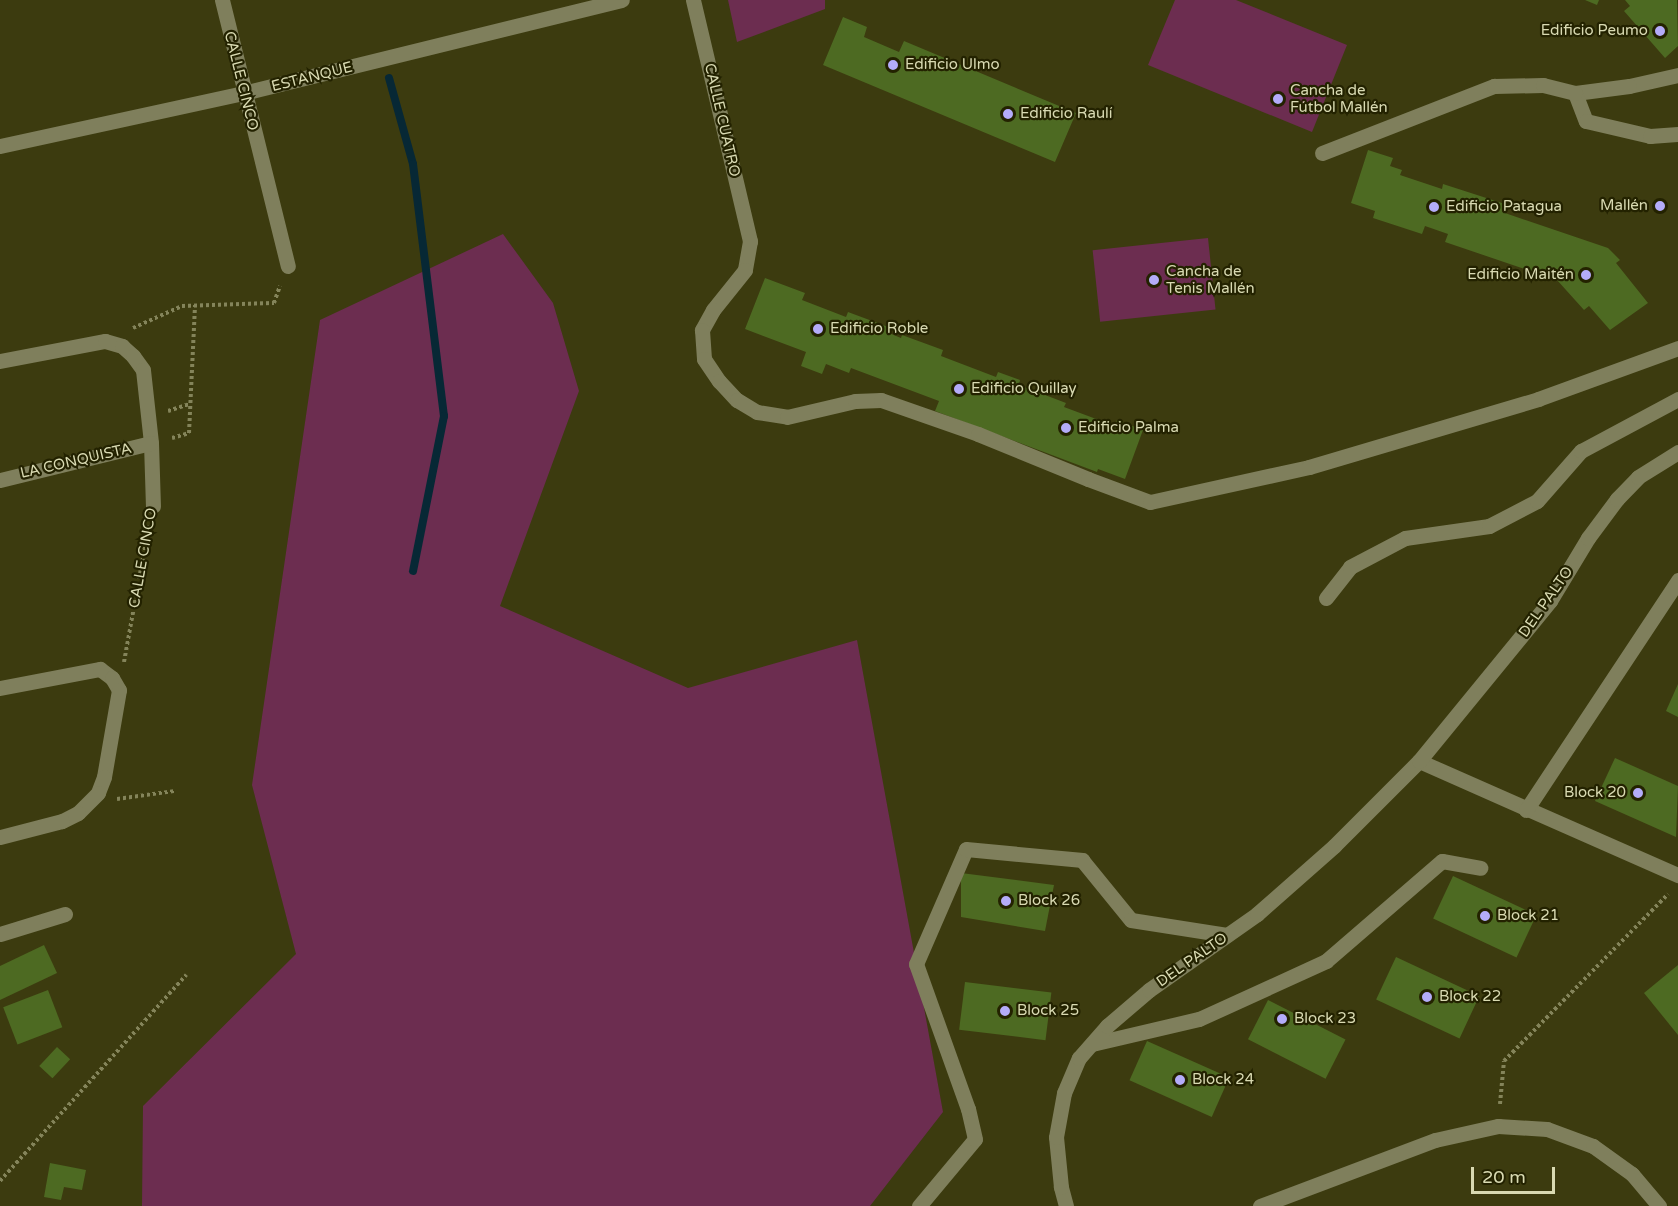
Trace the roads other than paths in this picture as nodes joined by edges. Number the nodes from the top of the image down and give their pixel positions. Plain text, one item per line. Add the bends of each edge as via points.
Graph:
1 (222, 0) edge
2 (622, 0) edge
3 (693, 0) edge
4 (1678, 75) edge
5 (243, 93) junction
6 (1575, 93) junction
7 (1678, 134) edge
8 (0, 146) edge
9 (1322, 153) dead end
10 (288, 266) road end
11 (1678, 348) edge
12 (0, 361) edge
13 (1678, 399) edge
14 (151, 443) junction
15 (1678, 452) edge
16 (0, 480) edge
17 (153, 506) road end
18 (1678, 580) edge
19 (1326, 598) dead end
20 (0, 688) edge
21 (1419, 761) junction
22 (1526, 810) junction
23 (0, 837) edge
24 (1480, 868) dead end
25 (1678, 875) edge
26 (65, 914) dead end
27 (0, 934) edge
28 (1227, 935) junction
29 (1092, 1044) junction
30 (919, 1206) edge
31 (1066, 1206) edge
32 (1260, 1206) edge
33 (1659, 1206) edge

1 - 5 street, CALLE CINCO
2 - 5 street, ESTANQUE
3 - 11 street, CALLE CUATRO via 750,241 745,270 702,330 704,359 737,400 757,412 787,417 855,401 881,400 1150,501 1209,491 1332,460 1538,399
4 - 6 street
5 - 8 street, ESTANQUE
5 - 10 street, CALLE CINCO
6 - 7 street via 1586,121 1650,136
6 - 9 street via 1543,85 1494,86
12 - 14 street, CALLE CINCO via 105,341 122,346 143,370
13 - 19 street via 1581,452 1537,501 1489,526 1405,538 1350,567
14 - 16 street, LA CONQUISTA
14 - 17 street, CALLE CINCO
15 - 21 street, DEL PALTO via 1638,477 1617,499 1550,601
18 - 22 street
20 - 23 street via 100,669 119,690 104,777 90,803 62,821
21 - 22 street
21 - 28 street, DEL PALTO via 1334,846 1257,914
22 - 25 street
24 - 29 street via 1442,861 1326,961 1199,1019
26 - 27 street
28 - 29 street, DEL PALTO via 1149,990
28 - 30 street via 1131,920 1082,860 966,849 916,964 975,1139
29 - 31 street, DEL PALTO via 1079,1058 1064,1093 1056,1137
32 - 33 street via 1435,1140 1498,1126 1547,1130 1593,1146 1632,1174

